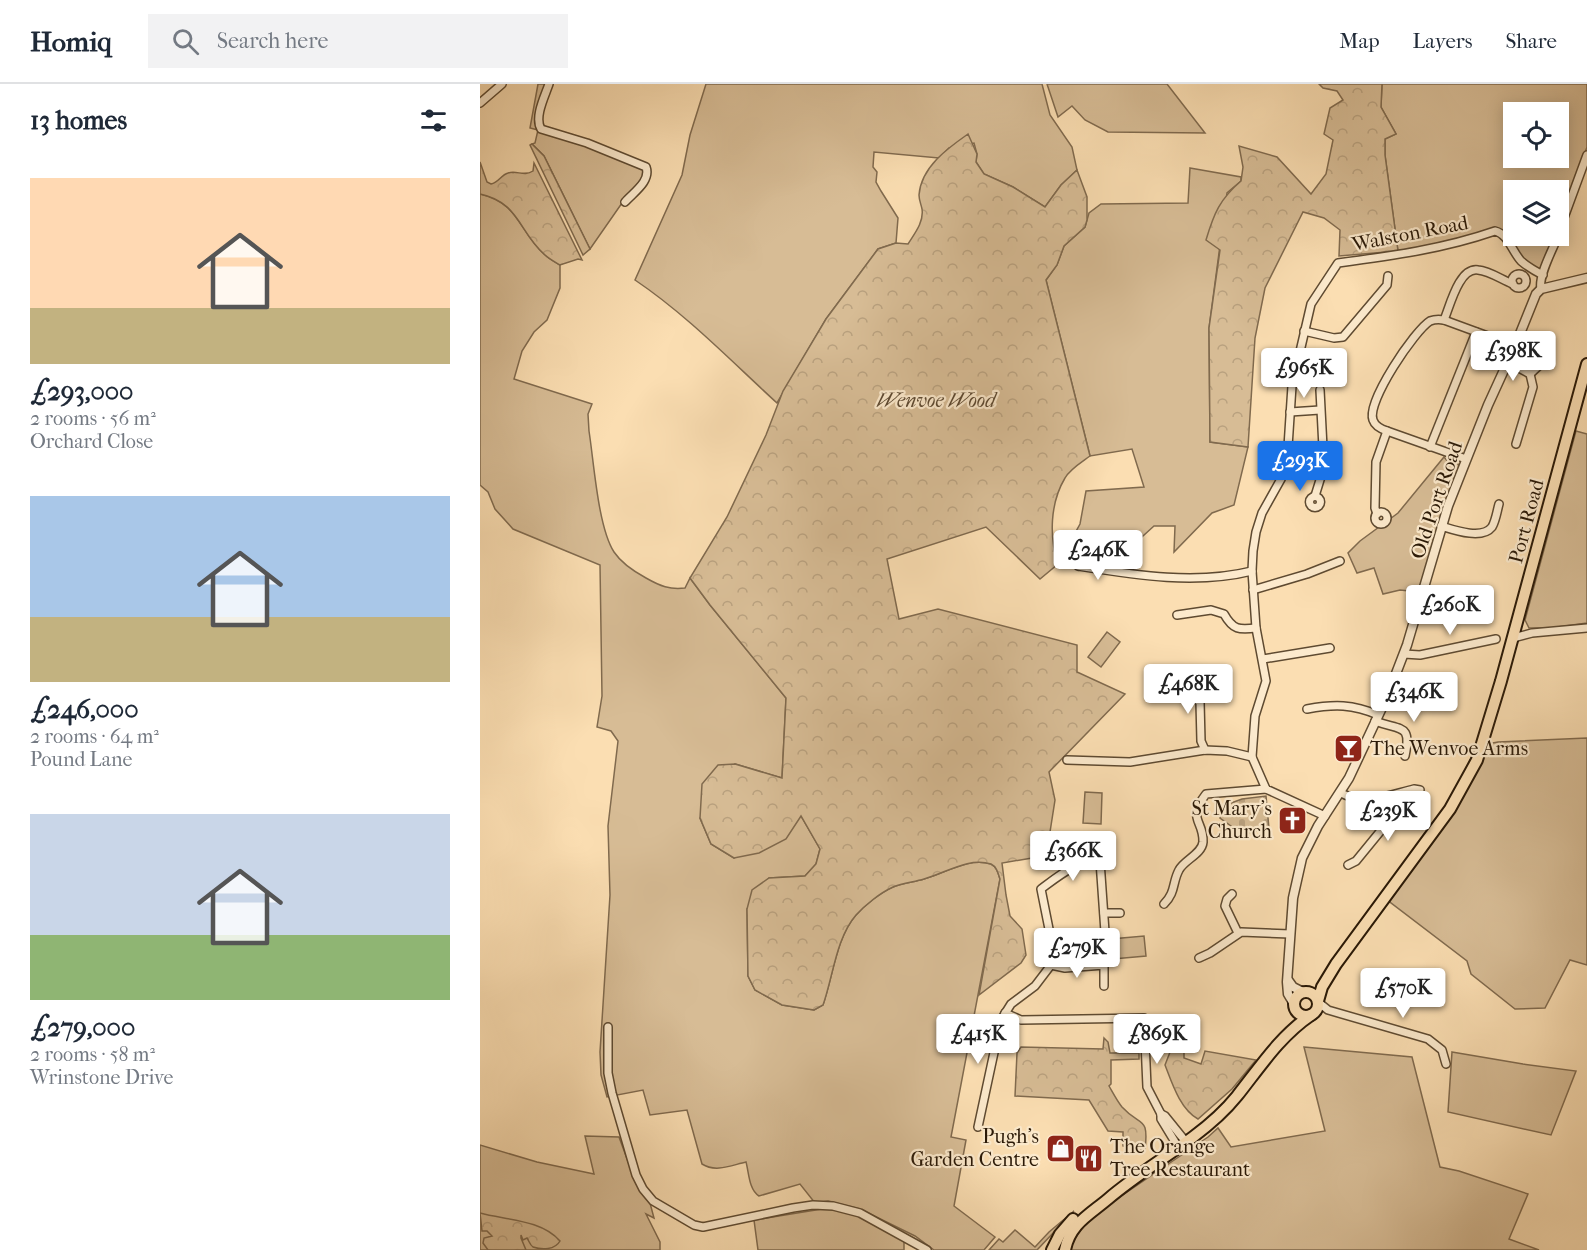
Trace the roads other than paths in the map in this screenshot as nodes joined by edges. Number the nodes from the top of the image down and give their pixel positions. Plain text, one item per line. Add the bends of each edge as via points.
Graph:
1 (502, 84) edge
2 (549, 84) edge
3 (480, 103) edge
4 (1587, 155) edge
5 (626, 202) dead end
6 (1569, 205) edge
7 (1554, 246) edge
8 (1543, 275) junction
9 (1388, 276) dead end
10 (1587, 278) edge
11 (1513, 284) dead end
12 (1541, 290) junction
13 (1444, 320) junction
14 (1304, 331) junction
15 (1476, 332) junction
16 (1515, 346) junction
17 (1545, 360) dead end
18 (1508, 362) junction
19 (1587, 364) edge
20 (1530, 374) junction
21 (1320, 390) dead end
22 (1320, 410) junction
23 (1290, 412) junction
24 (1387, 431) junction
25 (1516, 444) dead end
26 (1430, 447) junction
27 (1466, 459) junction
28 (1315, 496) dead end
29 (1499, 504) dead end
30 (1377, 514) dead end
31 (1441, 526) junction
32 (1340, 561) dead end
33 (1078, 566) dead end
34 (1252, 571) junction
35 (1253, 590) junction
36 (1177, 615) dead end
37 (1517, 622) junction
38 (1256, 628) junction
39 (1587, 628) edge
40 (1532, 633) junction
41 (1513, 638) junction
42 (1496, 639) dead end
43 (1330, 648) dead end
44 (1404, 654) junction
45 (1263, 659) junction
46 (1155, 691) dead end
47 (1307, 709) dead end
48 (1377, 718) junction
49 (1205, 750) junction
50 (1405, 756) dead end
51 (1252, 757) junction
52 (1067, 760) dead end
53 (1266, 789) junction
54 (1420, 790) dead end
55 (1341, 793) junction
56 (1378, 797) junction
57 (1325, 816) junction
58 (1348, 865) dead end
59 (1232, 894) dead end
60 (1164, 904) dead end
61 (1104, 913) junction
62 (1120, 913) dead end
63 (1105, 932) dead end
64 (1238, 933) junction
65 (1290, 934) junction
66 (1199, 958) dead end
67 (1336, 964) junction
68 (1051, 965) junction
69 (1288, 980) junction
70 (1104, 986) dead end
71 (1304, 992) junction
72 (1318, 1001) junction
73 (1294, 1006) junction
74 (1328, 1010) junction
75 (1005, 1013) junction
76 (1312, 1014) junction
77 (608, 1027) dead end
78 (1143, 1030) junction
79 (1188, 1031) dead end
80 (1273, 1050) junction
81 (1446, 1064) dead end
82 (978, 1127) dead end
83 (1182, 1145) junction
84 (1116, 1191) junction
85 (927, 1250) edge
86 (1052, 1250) edge
87 (1065, 1250) edge

1 - 3 street
2 - 5 street via 539,116 541,129 646,167 646,180
4 - 6 street, Old Port Road
7 - 8 street, Old Port Road
8 - 12 street, Old Port Road
8 - 14 street, Walston Road via 1527,266 1506,236 1495,231 1420,252 1338,263 1313,299
9 - 14 street via 1387,285 1343,337
10 - 12 street
11 - 13 street via 1471,270 1464,274
12 - 16 street, Old Port Road
13 - 15 street
13 - 24 street via 1427,324 1386,376 1372,415 1376,425
14 - 23 street, Walston Road
15 - 16 street
15 - 26 street
16 - 18 street, Old Port Road
17 - 20 street
18 - 20 street
18 - 27 street, Old Port Road
19 - 37 main road, Port Road
20 - 25 street via 1533,387
21 - 22 street
22 - 23 street
22 - 28 street via 1324,467
23 - 34 street, Walston Road via 1287,462 1262,513
24 - 26 street
24 - 30 street via 1376,462
26 - 27 street
27 - 31 street, Old Port Road
29 - 31 street via 1492,526 1483,532
31 - 44 street, Old Port Road
32 - 35 street
33 - 34 street via 1177,577 1232,576
34 - 35 street, Walston Road
35 - 38 street, Walston Road
36 - 38 street via 1211,610 1224,614 1231,625
37 - 40 street
37 - 41 main road, Port Road
38 - 45 street, Walston Road
39 - 40 street
40 - 41 street
41 - 67 main road, Port Road via 1473,770
42 - 44 street via 1420,655
43 - 45 street
44 - 48 street, Old Port Road
45 - 51 street, Walston Road via 1266,681 1255,716
46 - 49 street via 1184,691 1200,702 1201,741
47 - 48 street via 1346,706 1361,708
48 - 50 street via 1407,733
48 - 55 street, Old Port Road
49 - 51 street
49 - 52 street via 1130,762
51 - 53 street, Walston Road
53 - 57 street
53 - 60 street via 1206,794 1197,807 1201,847 1179,870 1171,897
54 - 56 street
55 - 56 street via 1353,799
55 - 57 street, Old Port Road
56 - 58 street via 1383,828 1356,861
57 - 65 street, Old Port Road via 1302,858
59 - 64 street via 1224,906
61 - 62 street
61 - 63 street
61 - 68 street via 1100,861 1086,861 1041,889 1053,949
64 - 65 street
64 - 66 street
65 - 69 street, Old Port Road
67 - 71 main road, Port Road
67 - 72 main road, Port Road
68 - 70 street via 1104,965
68 - 75 street
69 - 71 street
69 - 73 street, Old Port Road via 1288,994
71 - 72 main road via 1313,994
71 - 73 main road, Port Road via 1296,997
72 - 74 street
72 - 76 main road, Port Road
73 - 76 main road via 1303,1016
73 - 80 main road, Port Road via 1291,1021
74 - 76 street
74 - 81 street via 1428,1039 1442,1050
75 - 78 street via 1021,1020 1144,1018
75 - 82 street
76 - 80 main road, Port Road
77 - 85 street via 612,1093 636,1175 653,1201 703,1227 813,1205 845,1208
78 - 79 street
78 - 83 street via 1147,1088
80 - 83 main road, Port Road via 1236,1097
83 - 84 main road, Port Road
84 - 86 main road, Port Road via 1072,1219
84 - 87 main road, Port Road via 1082,1218 1070,1233

